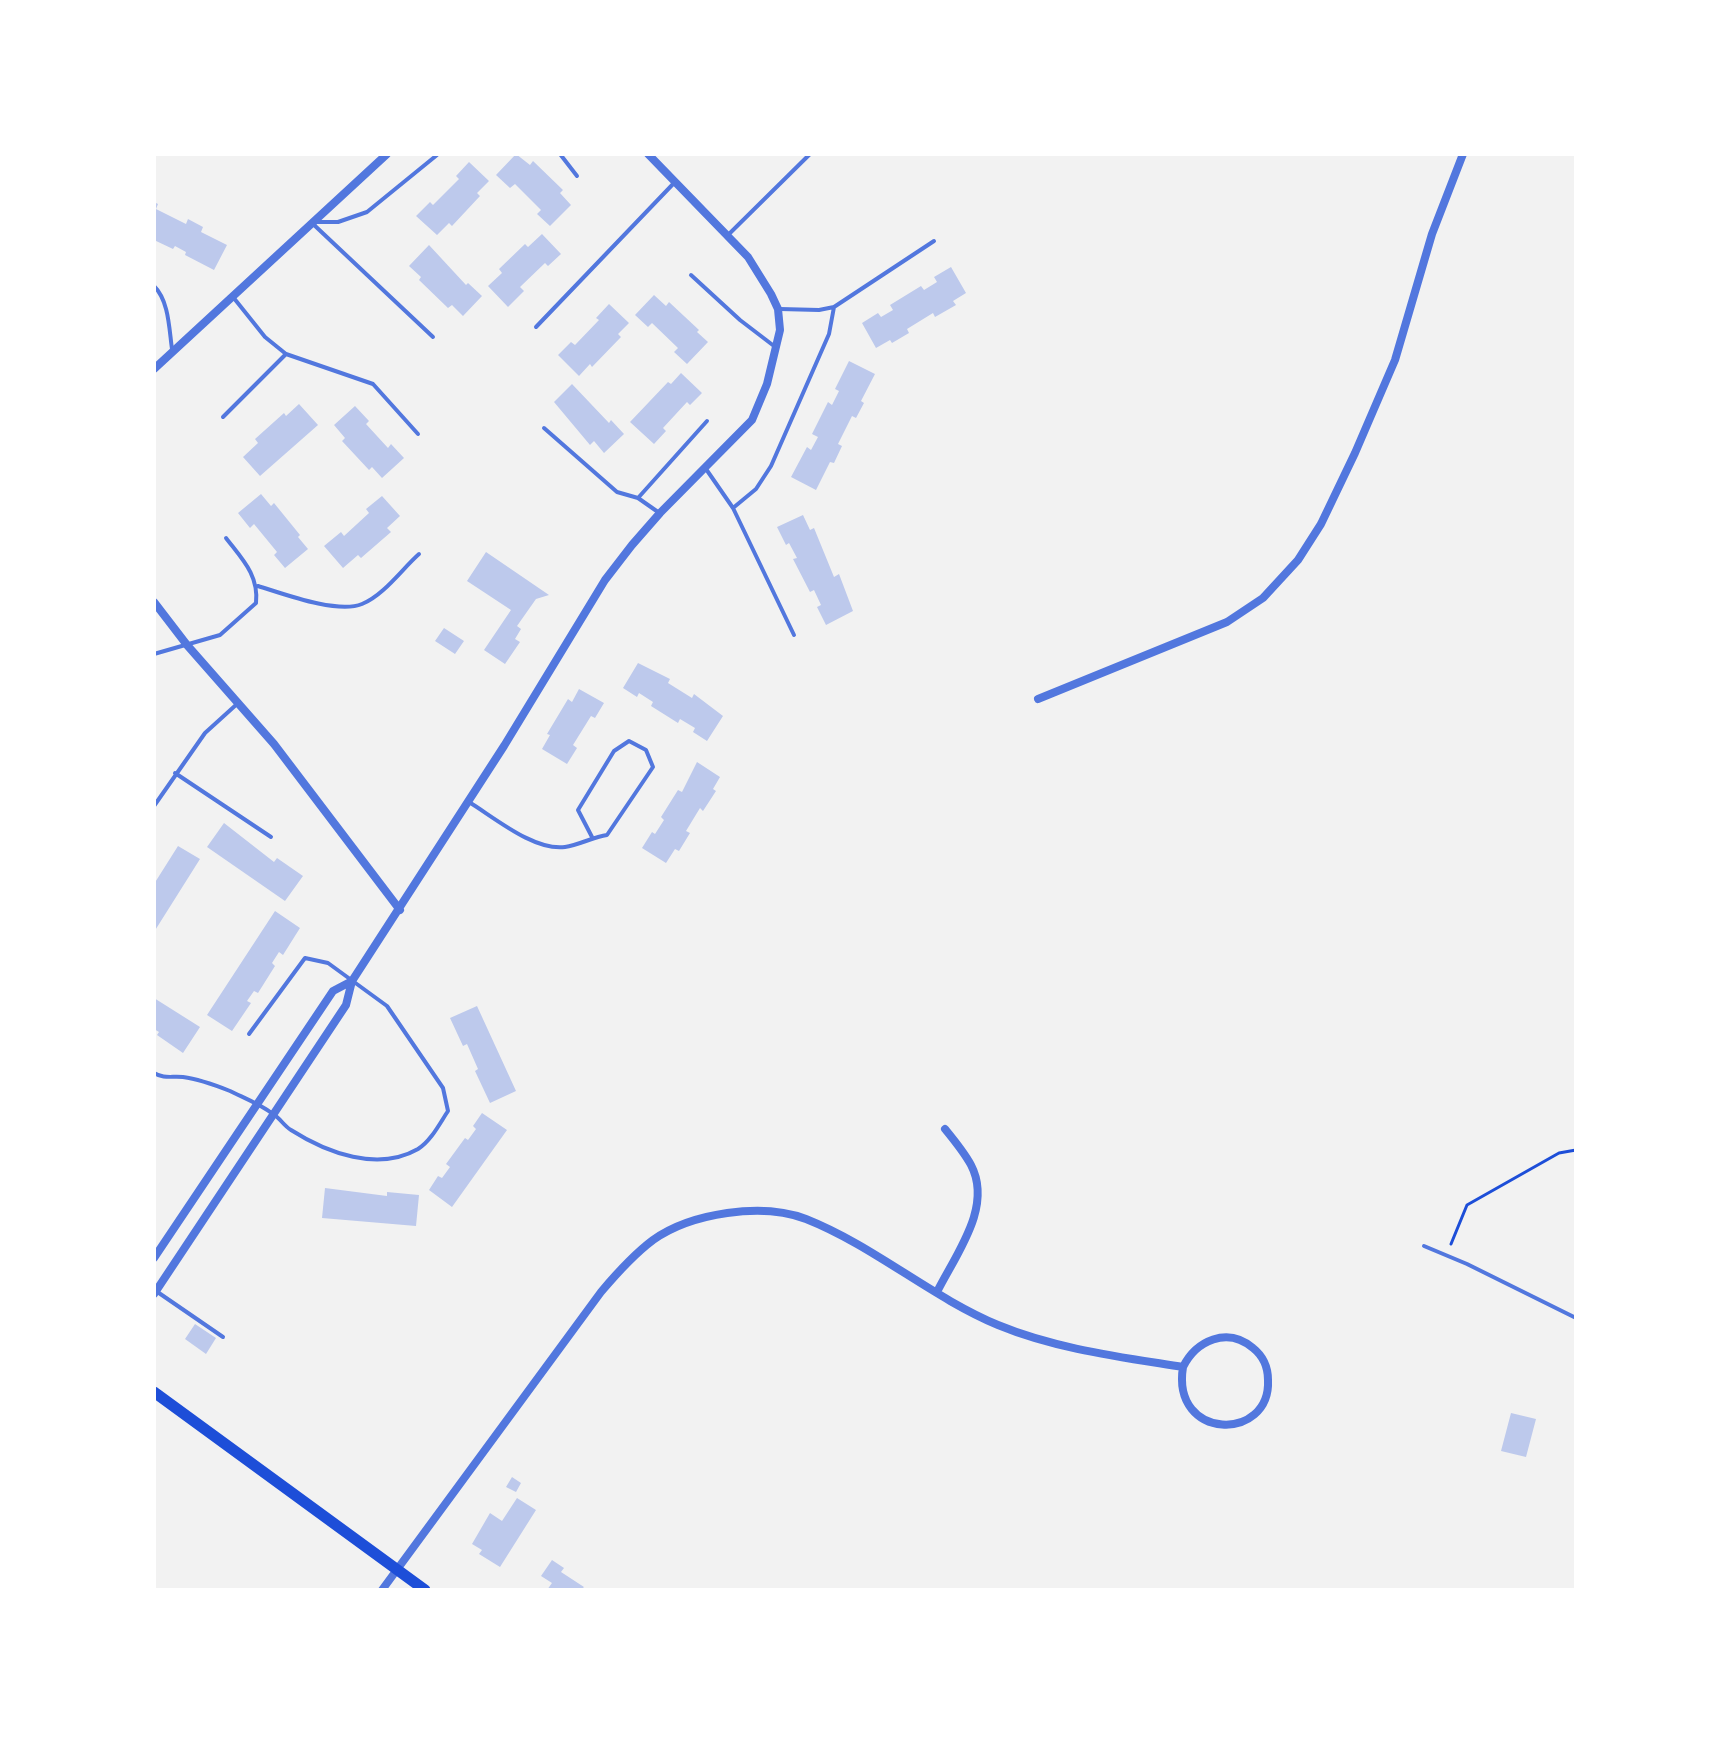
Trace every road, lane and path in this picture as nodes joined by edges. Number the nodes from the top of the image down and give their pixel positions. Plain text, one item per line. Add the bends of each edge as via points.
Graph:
1 (387, 154) edge
2 (560, 154) edge
3 (648, 154) edge
4 (810, 154) edge
5 (1463, 154) edge
6 (437, 155) edge
7 (577, 176) dead end
8 (676, 182) junction
9 (311, 222) junction
10 (728, 235) junction
11 (934, 241) dead end
12 (691, 275) dead end
13 (154, 286) edge
14 (232, 295) junction
15 (834, 307) junction
16 (778, 309) junction
17 (536, 327) dead end
18 (433, 337) dead end
19 (776, 348) junction
20 (172, 351) junction
21 (286, 354) junction
22 (154, 369) edge
23 (223, 417) dead end
24 (707, 421) dead end
25 (544, 428) dead end
26 (418, 434) dead end
27 (706, 469) junction
28 (638, 498) junction
29 (733, 508) junction
30 (660, 513) junction
31 (226, 538) dead end
32 (419, 554) dead end
33 (258, 586) junction
34 (154, 602) edge
35 (794, 635) dead end
36 (187, 645) junction
37 (154, 654) edge
38 (1038, 699) dead end
39 (238, 702) junction
40 (175, 773) junction
41 (469, 802) junction
42 (154, 806) edge
43 (271, 837) dead end
44 (592, 837) junction
45 (400, 910) junction
46 (352, 981) junction
47 (249, 1034) dead end
48 (154, 1073) edge
49 (257, 1104) junction
50 (274, 1114) junction
51 (945, 1129) dead end
52 (1576, 1150) edge
53 (1424, 1246) dead end
54 (1447, 1255) junction
55 (154, 1258) edge
56 (937, 1292) junction
57 (155, 1293) edge
58 (1576, 1318) edge
59 (223, 1337) dead end
60 (1183, 1367) junction
61 (154, 1392) edge
62 (398, 1571) junction
63 (382, 1590) edge
64 (425, 1590) edge

1 - 9 street
2 - 7 lane
3 - 8 street
4 - 10 lane
5 - 38 street via 1432,234 1395,360 1328,510 1298,560 1263,598 1227,622
6 - 9 lane via 367,212 338,222
8 - 10 street
8 - 17 lane
9 - 14 street
9 - 18 lane
10 - 16 street via 748,257
11 - 15 lane
12 - 19 lane
13 - 20 lane via 168,316
14 - 20 street
14 - 21 lane via 265,337
15 - 16 lane
15 - 29 lane via 829,334 771,466 756,489
16 - 19 street
19 - 27 street via 752,420
20 - 22 street
21 - 23 lane
21 - 26 lane via 373,384
24 - 28 lane
25 - 28 lane via 617,492
27 - 29 lane
27 - 30 street
28 - 30 lane
29 - 35 lane
30 - 41 street via 605,580
31 - 33 lane
32 - 33 lane via 361,604 338,606
33 - 36 lane via 256,603 220,635
34 - 36 street
36 - 37 lane
36 - 39 street
39 - 40 lane via 205,733
39 - 45 street
40 - 42 lane
40 - 43 lane
41 - 44 lane via 542,847 566,847
41 - 45 street
44 - 44 lane via 607,835 653,767 646,750 629,741 614,751 578,810
45 - 46 street
46 - 47 lane via 328,963 305,958
46 - 49 street via 333,991
46 - 50 street via 346,1005
46 - 50 lane via 387,1006 443,1088 448,1111 443,1120 419,1148 389,1159 363,1160 289,1129
48 - 49 lane via 214,1084
49 - 50 lane
49 - 55 street
50 - 57 street
51 - 56 street via 970,1163 979,1190 975,1215
52 - 54 path via 1559,1153 1467,1205
53 - 54 lane
54 - 58 lane
56 - 60 street via 1022,1333 1090,1352
56 - 62 street via 802,1218 730,1212 656,1238 601,1292
57 - 59 lane
60 - 60 street via 1200,1345 1227,1337 1241,1340 1253,1347 1268,1371 1265,1399 1245,1421 1216,1425 1191,1410 1183,1397
61 - 62 main road
62 - 63 street
62 - 64 main road

